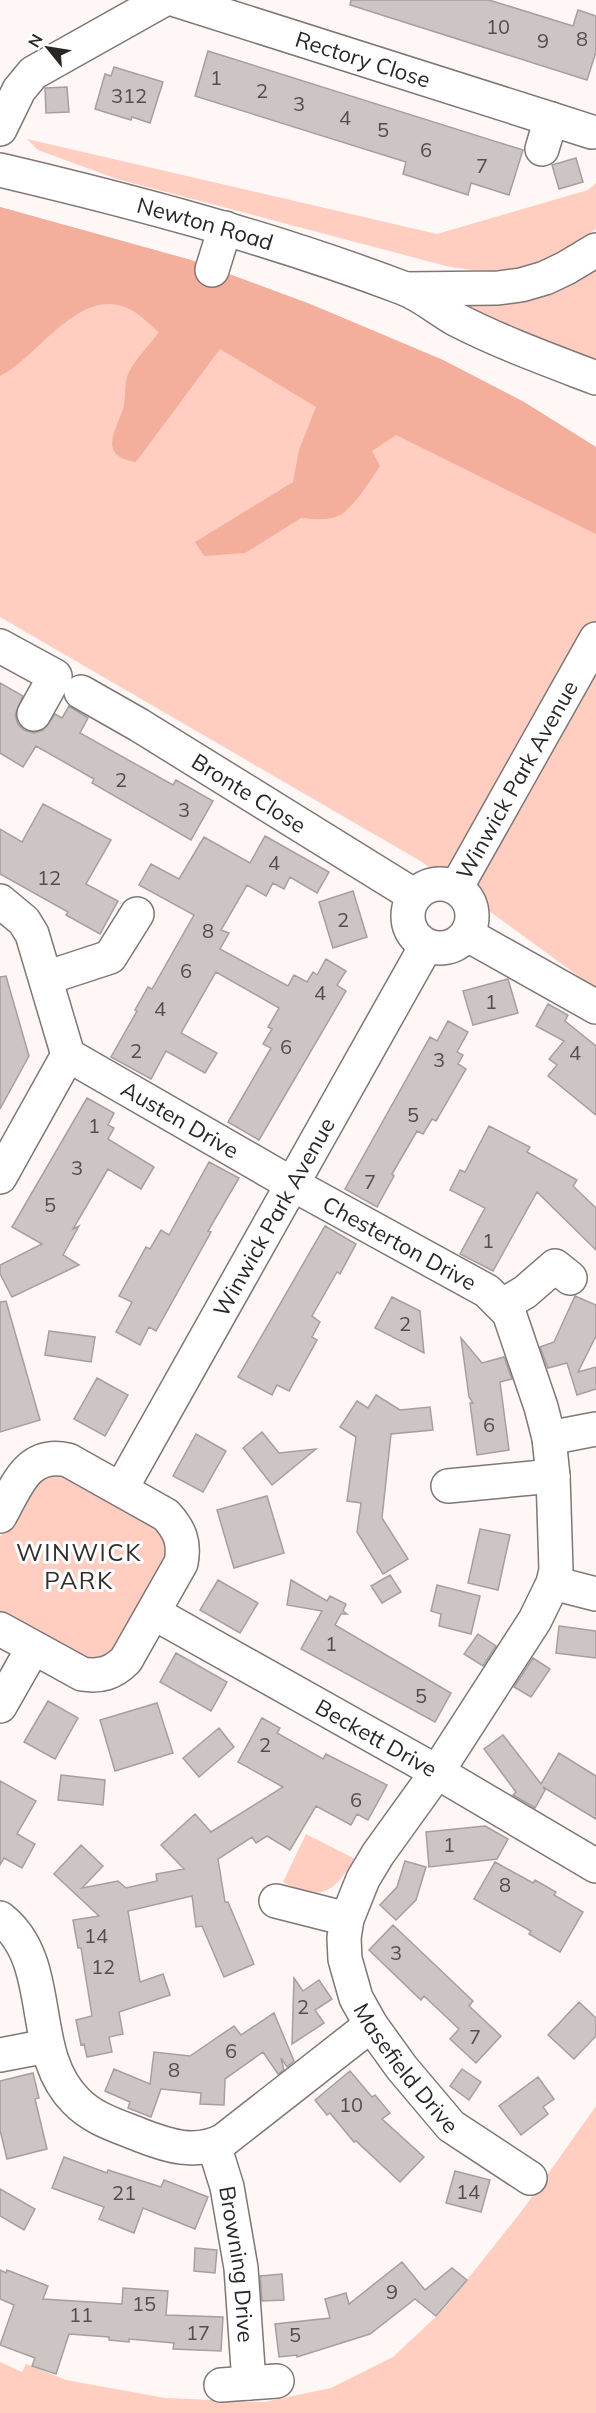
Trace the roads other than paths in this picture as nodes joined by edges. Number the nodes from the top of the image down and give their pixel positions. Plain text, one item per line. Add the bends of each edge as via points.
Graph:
1 (163, 0) edge
2 (176, 0) edge
3 (0, 129) edge
4 (592, 132) dead end
5 (0, 170) edge
6 (225, 228) junction
7 (596, 250) edge
8 (212, 270) dead end
9 (406, 289) junction
10 (596, 378) edge
11 (596, 639) edge
12 (0, 646) edge
13 (81, 692) dead end
14 (34, 714) dead end
15 (456, 888) junction
16 (415, 896) junction
17 (0, 902) edge
18 (137, 914) dead end
19 (468, 935) junction
20 (426, 945) junction
21 (46, 978) junction
22 (596, 1007) edge
23 (68, 1055) junction
24 (0, 1178) edge
25 (292, 1184) junction
26 (558, 1265) dead end
27 (503, 1305) junction
28 (596, 1429) edge
29 (549, 1438) junction
30 (553, 1476) junction
31 (446, 1486) dead end
32 (121, 1489) junction
33 (0, 1516) edge
34 (553, 1583) junction
35 (596, 1594) edge
36 (154, 1613) junction
37 (0, 1629) edge
38 (33, 1648) junction
39 (0, 1706) edge
40 (437, 1772) junction
41 (596, 1866) edge
42 (273, 1901) dead end
43 (0, 1918) edge
44 (346, 1919) junction
45 (371, 2025) junction
46 (47, 2046) junction
47 (0, 2055) edge
48 (214, 2145) junction
49 (530, 2178) dead end
50 (249, 2383) dead end

1 - 3 street via 33,73 19,90
2 - 4 street, Rectory Close via 547,134
5 - 6 street, Newton Road
6 - 8 street
6 - 9 street, Newton Road
7 - 9 street, Newton Road via 545,278 521,285
9 - 10 street, Newton Road via 456,320
11 - 15 street, Winwick Park Avenue
12 - 14 street via 55,676
13 - 16 street, Bronte Close
15 - 16 street via 429,885
15 - 19 street via 465,894 473,914
16 - 20 street via 408,923
17 - 21 street via 28,927
18 - 21 street via 110,957
19 - 20 street via 453,947
19 - 22 street
20 - 25 street, Winwick Park Avenue
21 - 23 street
23 - 24 street
23 - 25 street, Austen Drive
25 - 27 street, Chesterton Drive via 475,1284
25 - 32 street, Winwick Park Avenue
26 - 27 street
27 - 29 street, Chesterton Drive via 535,1385
28 - 29 street
29 - 30 street, Chesterton Drive
30 - 31 street
30 - 34 street, Chesterton Drive
32 - 33 street via 68,1460 46,1458 27,1470
32 - 36 street via 166,1515 182,1538 181,1563
34 - 35 street
34 - 40 street, Chesterton Drive via 535,1620
36 - 38 street via 126,1660 106,1674 82,1674
36 - 40 street, Beckett Drive
37 - 38 street
38 - 39 street
40 - 41 street, Beckett Drive
40 - 44 street, Masefield Drive via 378,1854
42 - 44 street
43 - 46 street via 18,1936 28,1955
44 - 45 street, Masefield Drive via 349,1980
45 - 48 street
45 - 49 street, Masefield Drive via 451,2126
46 - 47 street
46 - 48 street via 68,2093 101,2119 168,2145 198,2149
48 - 50 street, Browning Drive via 227,2187 241,2268

